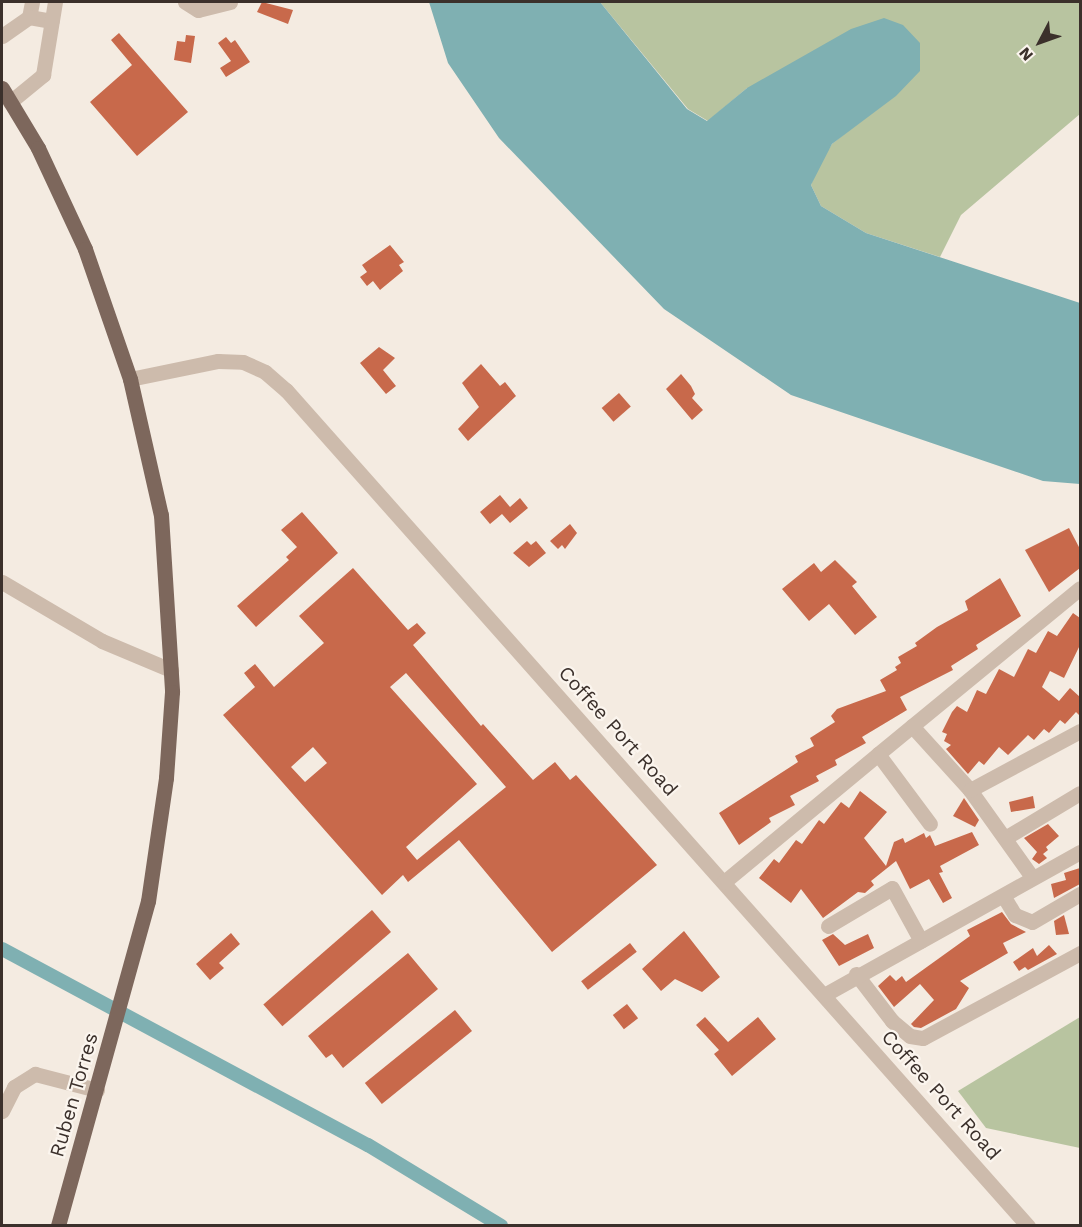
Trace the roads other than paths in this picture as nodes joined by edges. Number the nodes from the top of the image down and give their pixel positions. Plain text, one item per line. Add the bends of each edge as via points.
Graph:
1 (32, 2) edge
2 (55, 2) edge
3 (185, 2) edge
4 (230, 2) edge
5 (29, 17) junction
6 (52, 21) junction
7 (2, 36) edge
8 (2, 88) edge
9 (10, 102) junction
10 (130, 379) junction
11 (2, 582) edge
12 (1080, 588) edge
13 (171, 670) junction
14 (912, 726) junction
15 (1080, 731) edge
16 (878, 754) junction
17 (970, 790) junction
18 (1080, 793) edge
19 (930, 825) dead end
20 (1005, 838) junction
21 (1080, 852) edge
22 (1032, 877) junction
23 (724, 882) junction
24 (1080, 894) edge
25 (1004, 897) junction
26 (828, 926) dead end
27 (921, 941) junction
28 (1080, 953) edge
29 (856, 974) junction
30 (824, 995) junction
31 (98, 1090) junction
32 (2, 1111) edge
33 (58, 1226) edge
34 (1028, 1226) edge

1 - 5 street
2 - 6 street
3 - 4 street via 198,10
5 - 6 street
5 - 7 street
6 - 9 street via 43,75
8 - 9 main road, Ruben Torres
9 - 10 main road, Ruben Torres via 38,148 85,249
10 - 13 main road, Ruben Torres via 162,515
10 - 23 street, Coffee Port Road via 218,361 243,362 265,372 286,390
11 - 13 street via 102,641
12 - 14 street
13 - 31 main road, Ruben Torres via 161,819 148,901
14 - 16 street
14 - 17 street
15 - 17 street
16 - 19 street
16 - 23 street
17 - 20 street
18 - 20 street
20 - 22 street
21 - 22 street
22 - 25 street
23 - 30 street, Coffee Port Road
24 - 25 street via 1032,922 1015,915
25 - 27 street
26 - 27 street via 891,888
27 - 29 street
28 - 29 street via 923,1038 910,1036 892,1021
29 - 30 street
30 - 34 street, Coffee Port Road
31 - 32 street via 35,1074 14,1087
31 - 33 main road, Ruben Torres

